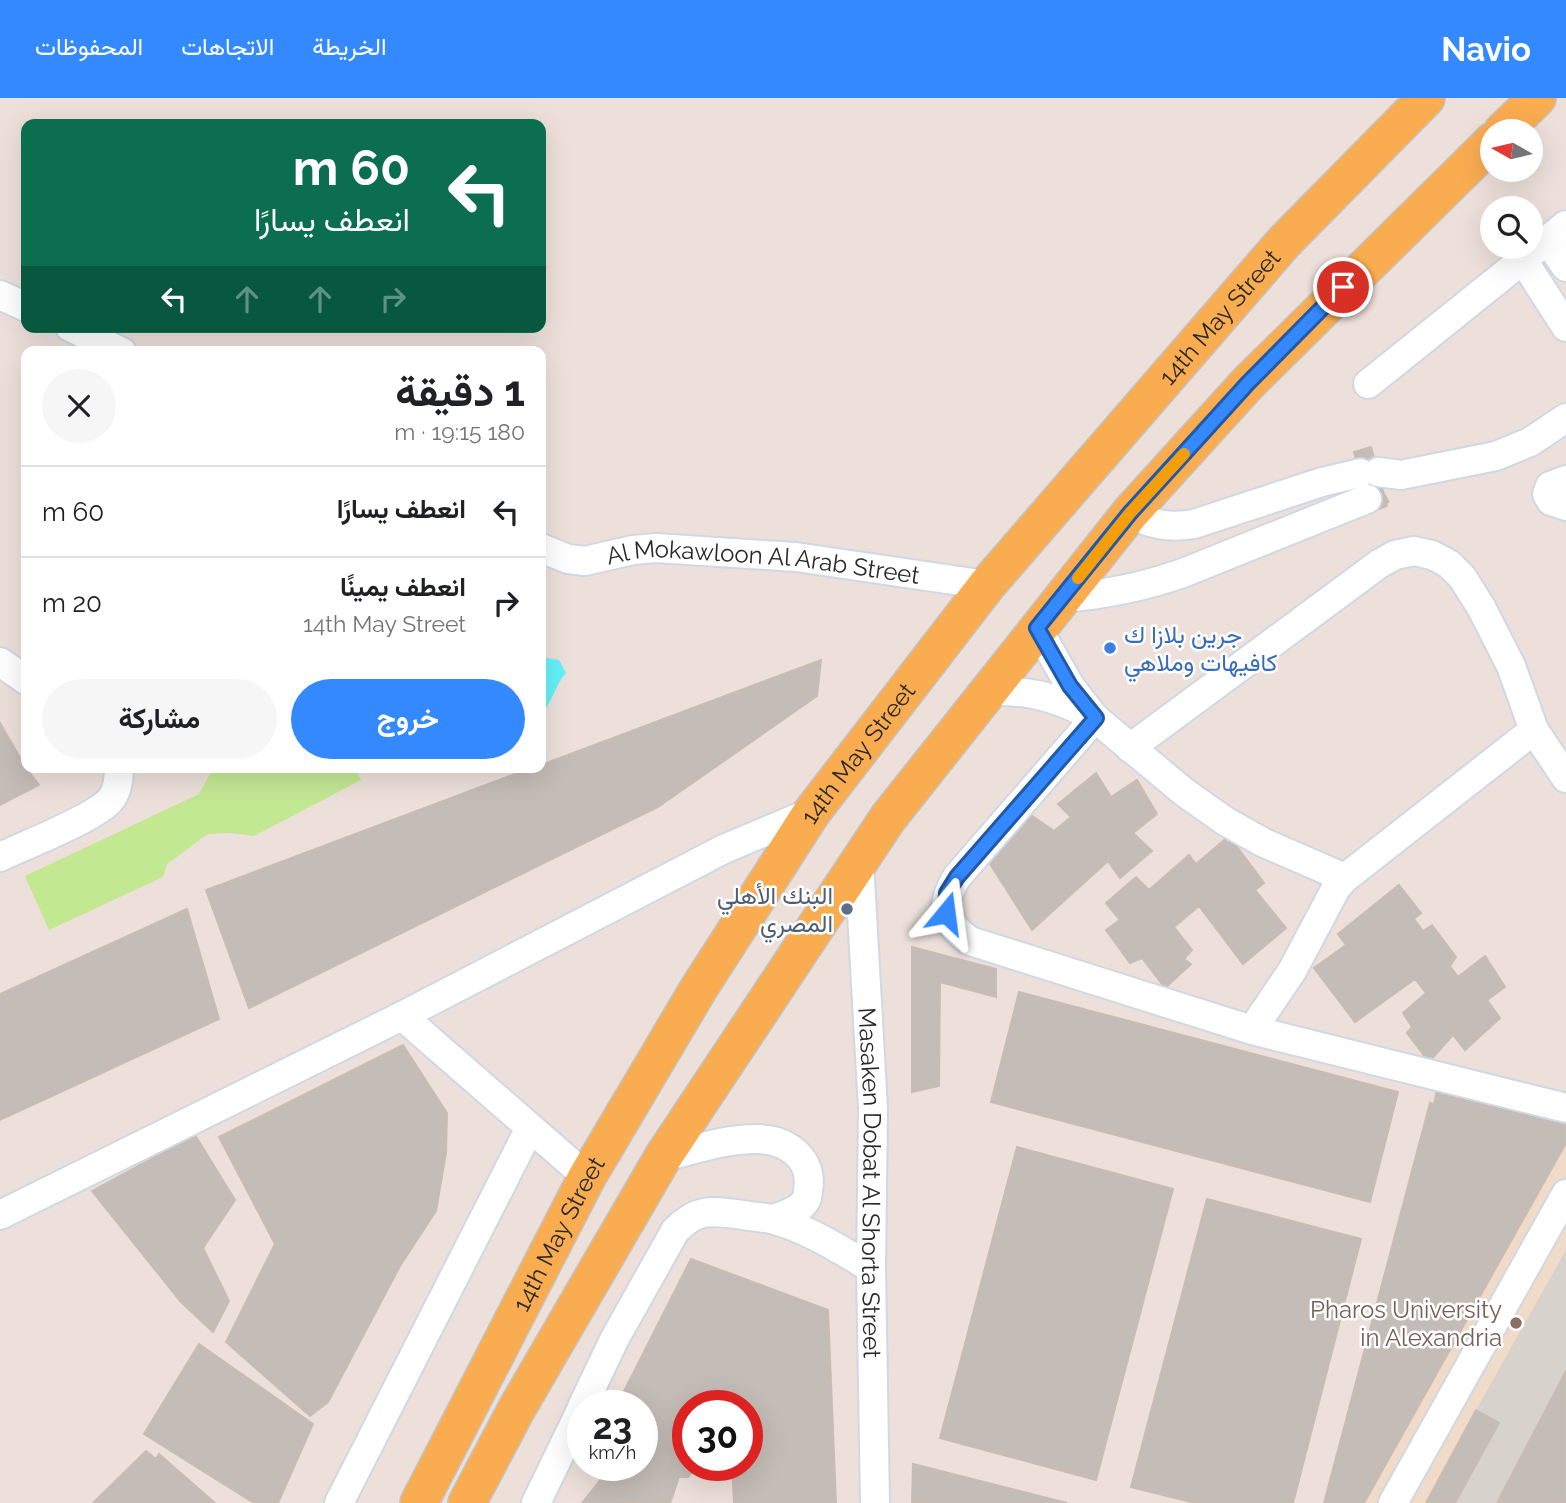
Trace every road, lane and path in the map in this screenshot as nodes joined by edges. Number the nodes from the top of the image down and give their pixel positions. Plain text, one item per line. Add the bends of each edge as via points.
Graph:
1 (1426, 98) edge
2 (1537, 98) edge
3 (1515, 119) edge
4 (1480, 154) edge
5 (1557, 233) edge
6 (1523, 260) junction
7 (1566, 267) edge
8 (1566, 327) edge
9 (82, 333) edge
10 (110, 346) edge
11 (1368, 384) dead end
12 (1566, 418) edge
13 (1566, 480) edge
14 (1378, 482) junction
15 (1566, 506) edge
16 (1130, 513) junction
17 (546, 550) edge
18 (987, 584) junction
19 (1061, 598) junction
20 (1037, 628) junction
21 (0, 662) edge
22 (21, 677) edge
23 (986, 691) junction
24 (1096, 718) junction
25 (1534, 730) junction
26 (1130, 748) junction
27 (119, 773) edge
28 (1566, 778) edge
29 (811, 812) junction
30 (0, 857) edge
31 (859, 861) junction
32 (1345, 878) junction
33 (402, 1016) junction
34 (1252, 1030) junction
35 (1566, 1108) edge
36 (530, 1128) junction
37 (663, 1157) junction
38 (587, 1177) junction
39 (1566, 1194) edge
40 (0, 1215) edge
41 (774, 1219) junction
42 (872, 1268) junction
43 (591, 1390) edge
44 (567, 1439) edge
45 (339, 1503) edge
46 (419, 1503) edge
47 (467, 1503) edge
48 (536, 1503) edge
49 (875, 1503) edge
50 (1393, 1503) edge

1 - 18 main road, 14th May Street via 1284,242
2 - 3 main road
4 - 16 main road, 14th May Street via 1248,383
5 - 6 street
5 - 7 street
6 - 8 street
6 - 11 street
9 - 10 street
12 - 14 street via 1530,442 1496,456
13 - 15 street via 1550,486 1547,494 1551,501
14 - 16 street via 1322,482 1178,527
14 - 19 street via 1183,573 1092,596
16 - 19 main road, 14th May Street
17 - 18 street, Al Mokawloon Al Arab Street via 584,561 656,548 796,557
18 - 29 main road, 14th May Street
19 - 20 main road, 14th May Street
20 - 23 main road, 14th May Street
20 - 24 street via 1070,686
21 - 22 street
23 - 24 street via 1062,700
23 - 31 main road, 14th May Street
24 - 26 street
24 - 34 street via 957,877 947,893 946,913 954,930 970,941
25 - 26 street via 1511,666 1462,577 1449,564 1414,551 1379,564
25 - 28 street
25 - 32 street
26 - 32 street via 1225,821
27 - 30 street via 111,800 96,812
29 - 33 street via 724,849
29 - 38 main road, 14th May Street
31 - 37 main road, 14th May Street
31 - 42 street, Masaken Dobat Al Shorta Street via 873,1109
32 - 34 street
33 - 36 street
33 - 40 street
34 - 35 street
36 - 38 street
36 - 45 street
37 - 41 street via 736,1141 760,1139 783,1144 802,1157 810,1178 806,1200
37 - 47 main road, 14th May Street
38 - 46 main road, 14th May Street
39 - 50 street
41 - 42 street
41 - 43 street via 716,1211 686,1220 675,1231
42 - 49 street, Masaken Dobat Al Shorta Street
44 - 48 street

